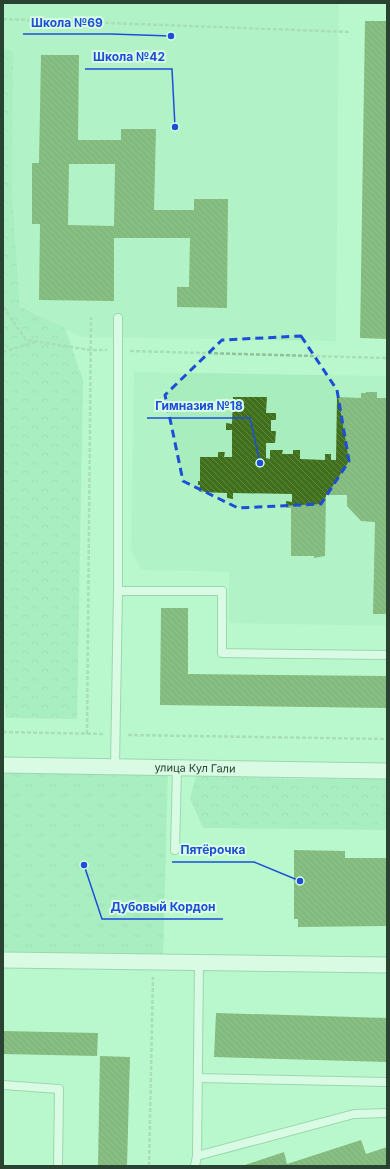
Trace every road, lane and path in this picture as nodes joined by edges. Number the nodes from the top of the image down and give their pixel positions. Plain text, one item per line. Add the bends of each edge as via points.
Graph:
1 (3, 19) edge
2 (349, 32) dead end
3 (3, 307) edge
4 (91, 317) dead end
5 (118, 318) dead end
6 (36, 341) junction
7 (90, 350) junction
8 (118, 351) junction
9 (3, 352) edge
10 (387, 358) edge
11 (118, 592) junction
12 (387, 656) edge
13 (3, 732) edge
14 (87, 734) junction
15 (116, 734) junction
16 (387, 739) edge
17 (3, 764) edge
18 (115, 766) junction
19 (177, 768) junction
20 (387, 771) edge
21 (175, 850) dead end
22 (3, 960) edge
23 (154, 962) junction
24 (199, 963) junction
25 (387, 965) edge
26 (199, 1078) junction
27 (387, 1082) edge
28 (3, 1085) edge
29 (387, 1113) edge
30 (197, 1156) junction
31 (58, 1166) edge
32 (149, 1166) edge
33 (195, 1166) edge

1 - 2 path
3 - 6 path via 26,340
4 - 7 path
5 - 8 lane
6 - 7 path
6 - 9 path
7 - 8 path
7 - 14 path
8 - 10 path
8 - 11 lane
11 - 12 lane via 222,592 222,653
11 - 15 lane
13 - 14 path
14 - 15 path
15 - 16 path
15 - 18 lane
17 - 18 street, улица Кул Гали
18 - 19 street, улица Кул Гали
19 - 20 street, улица Кул Гали
19 - 21 lane
22 - 23 street
23 - 24 street
23 - 32 path
24 - 25 street
24 - 26 lane
26 - 27 lane
26 - 30 lane
28 - 31 lane via 59,1089
29 - 30 lane via 354,1114
30 - 33 lane

